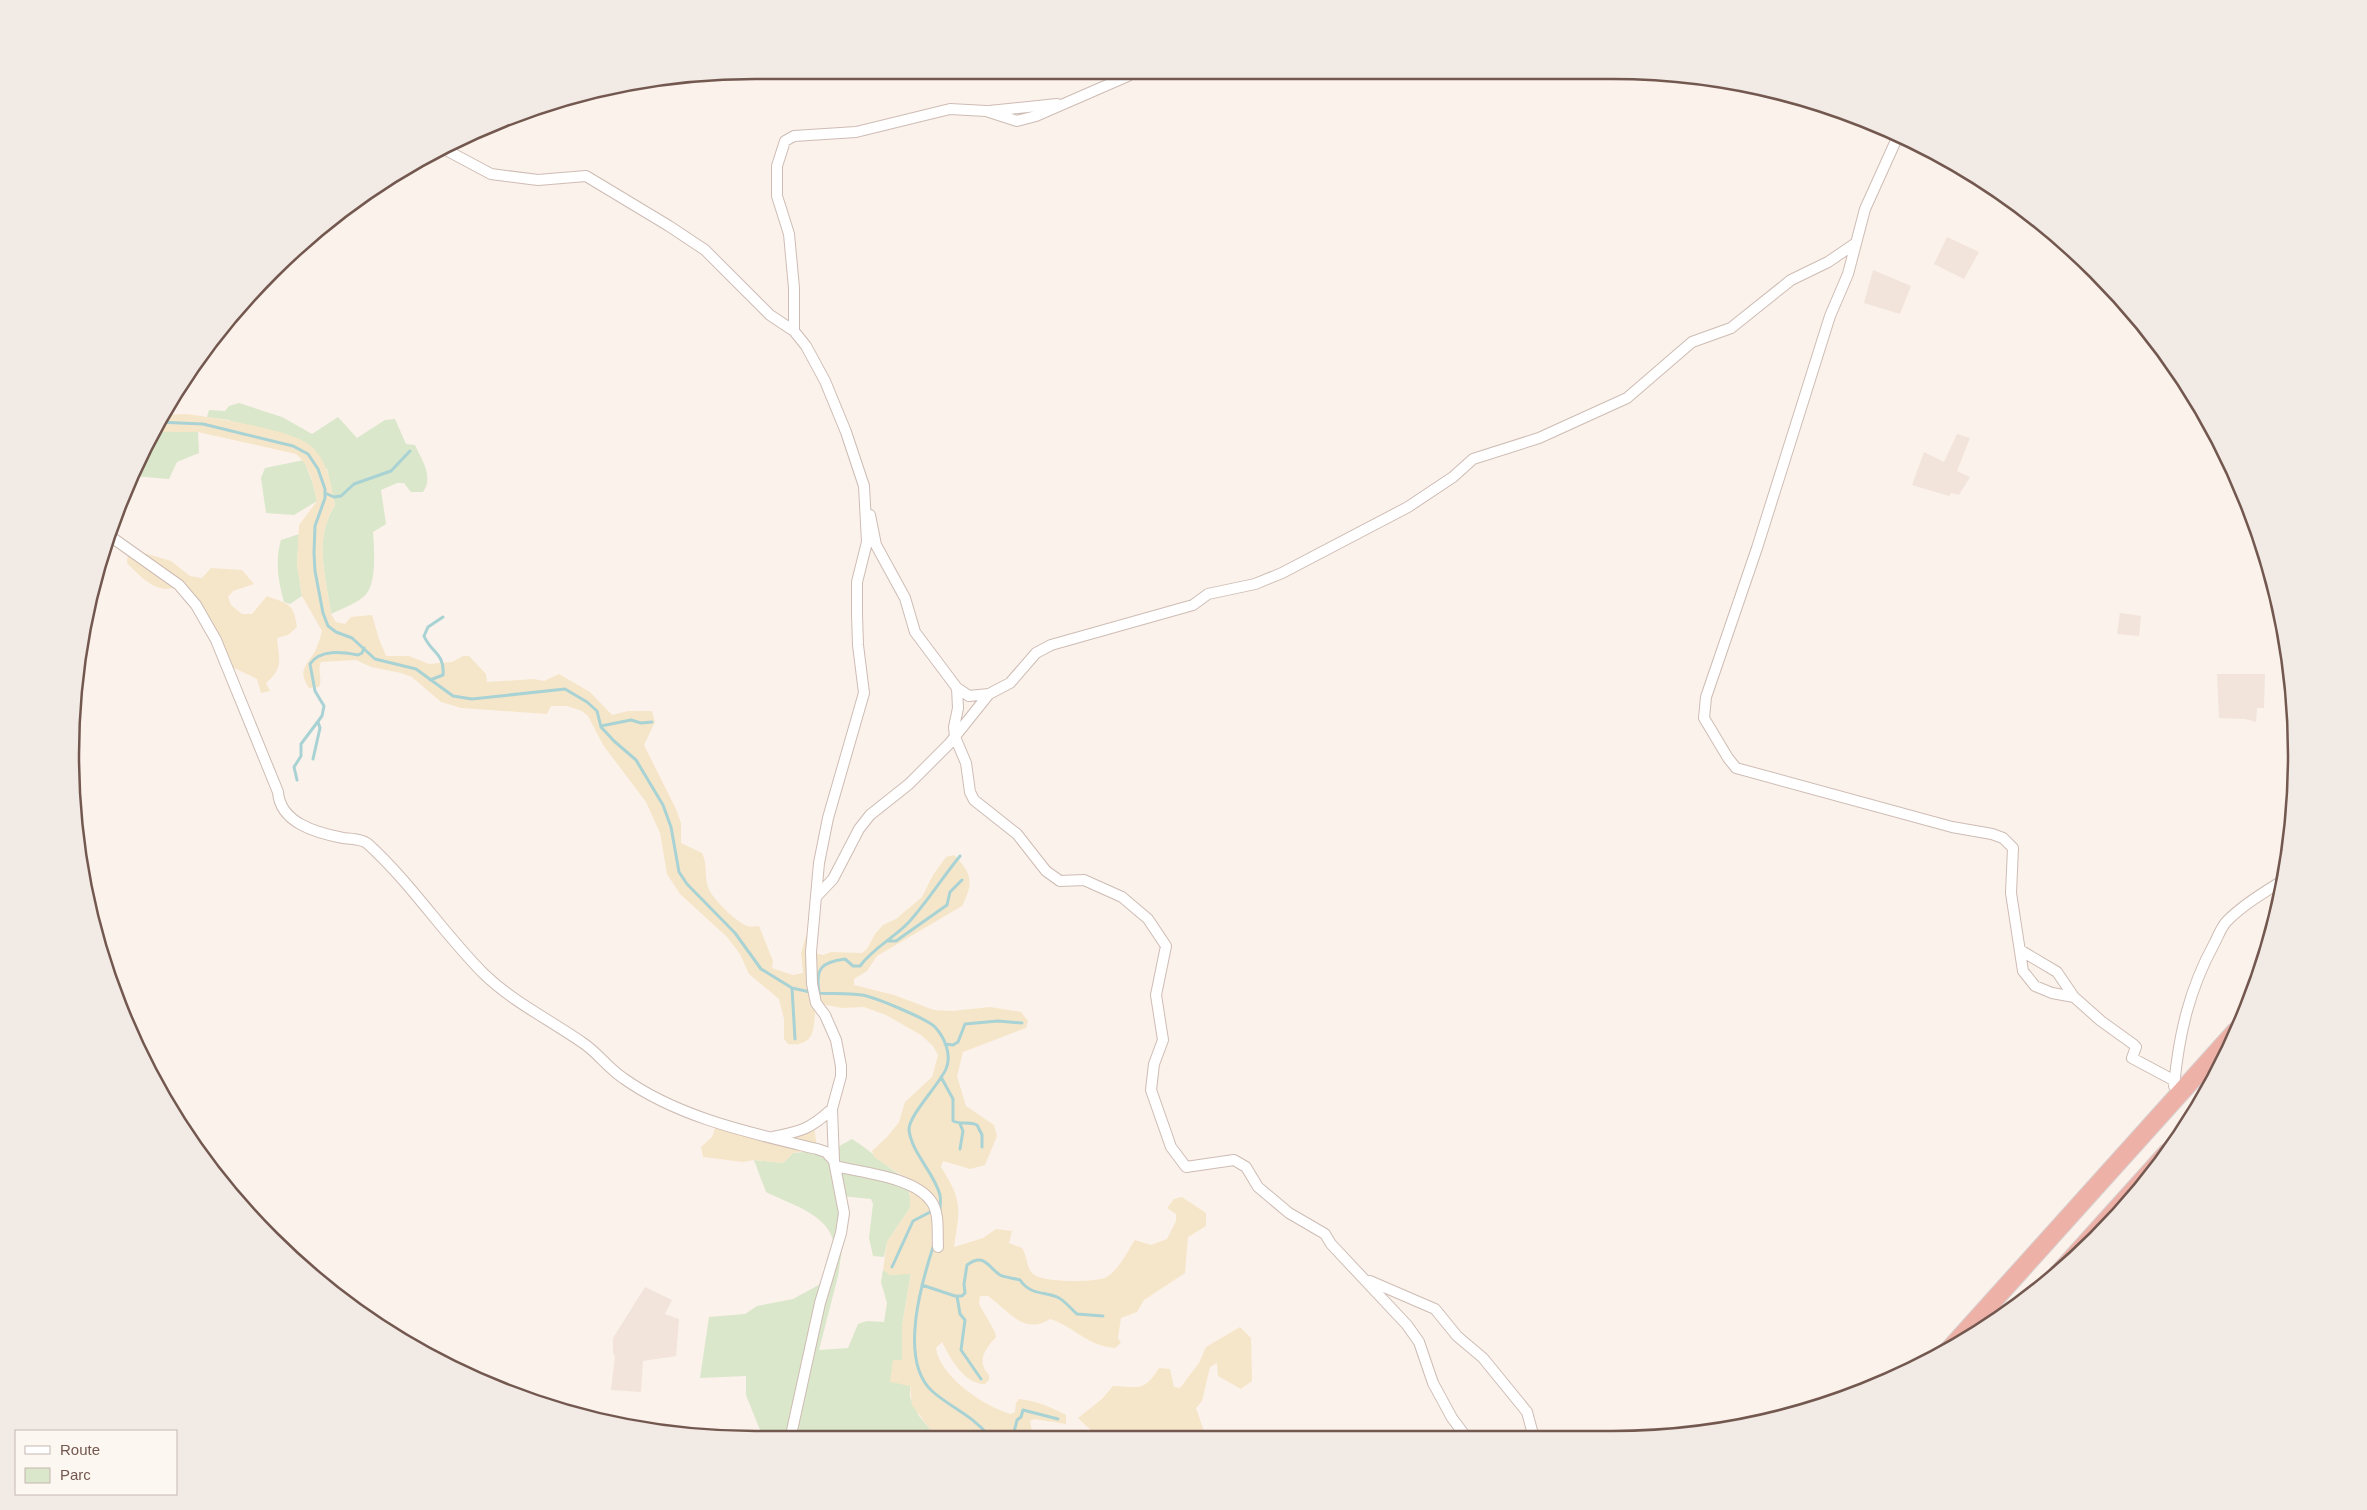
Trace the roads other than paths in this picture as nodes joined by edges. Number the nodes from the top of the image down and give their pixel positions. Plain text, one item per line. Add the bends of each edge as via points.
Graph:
1 (1121, 79) edge
2 (1896, 141) edge
3 (449, 152) edge
4 (1856, 243) junction
5 (794, 331) junction
6 (864, 486) junction
7 (115, 539) edge
8 (957, 688) junction
9 (989, 694) junction
10 (955, 737) junction
11 (2275, 885) edge
12 (816, 897) junction
13 (2020, 950) junction
14 (2074, 997) junction
15 (2223, 1046) edge
16 (2175, 1081) junction
17 (2173, 1102) junction
18 (832, 1109) junction
19 (770, 1138) junction
20 (834, 1163) junction
21 (938, 1246) dead end
22 (1365, 1279) junction
23 (1966, 1331) edge
24 (792, 1431) edge
25 (1462, 1431) edge
26 (1532, 1431) edge

1 - 5 street via 1017,121 986,111 950,109 856,132 794,136 785,141 777,166 777,196 789,234
2 - 4 street via 1865,209
3 - 5 street via 491,174 538,180 586,176 705,250 770,315
4 - 9 street via 1785,284 1730,328 1692,342 1627,398 1538,438 1473,460 1453,478 1408,507 1282,573 1255,584 1208,594 1193,605 1051,645 1036,653 1010,683
4 - 13 street via 1706,697 1704,718 1736,768 2002,838 2013,848 2011,893
5 - 6 street via 825,381
6 - 8 street via 876,545 905,598 915,632
6 - 12 street via 866,542 857,582 857,614 864,693 828,818
7 - 19 street via 179,585 196,605 219,647 286,814 306,828 366,842 500,990 586,1044 622,1078 655,1098 710,1120
8 - 9 street via 969,696
8 - 10 street
9 - 10 street
10 - 12 street via 909,784 870,815 833,878
10 - 22 street via 966,763 970,792 980,807 1010,828 1046,871 1060,881 1084,880 1122,897 1148,919 1166,946 1156,995 1163,1040 1154,1064 1151,1090 1171,1147 1186,1167 1234,1160 1246,1167 1258,1187 1325,1234
11 - 16 street via 2226,922 2208,955 2184,1015
12 - 18 street via 812,984 816,1003 836,1040 841,1066
13 - 14 street via 2057,972
13 - 14 street via 2024,971 2035,986
14 - 16 street via 2136,1047 2132,1058
15 - 17 highway
16 - 17 street
17 - 23 highway
18 - 19 street via 801,1132
18 - 20 street
19 - 20 street via 826,1152
20 - 21 street via 919,1189 932,1202
20 - 24 street via 844,1213 841,1233 820,1303
22 - 25 street via 1419,1342 1433,1383
22 - 26 street via 1435,1309 1457,1336 1483,1358 1527,1412

